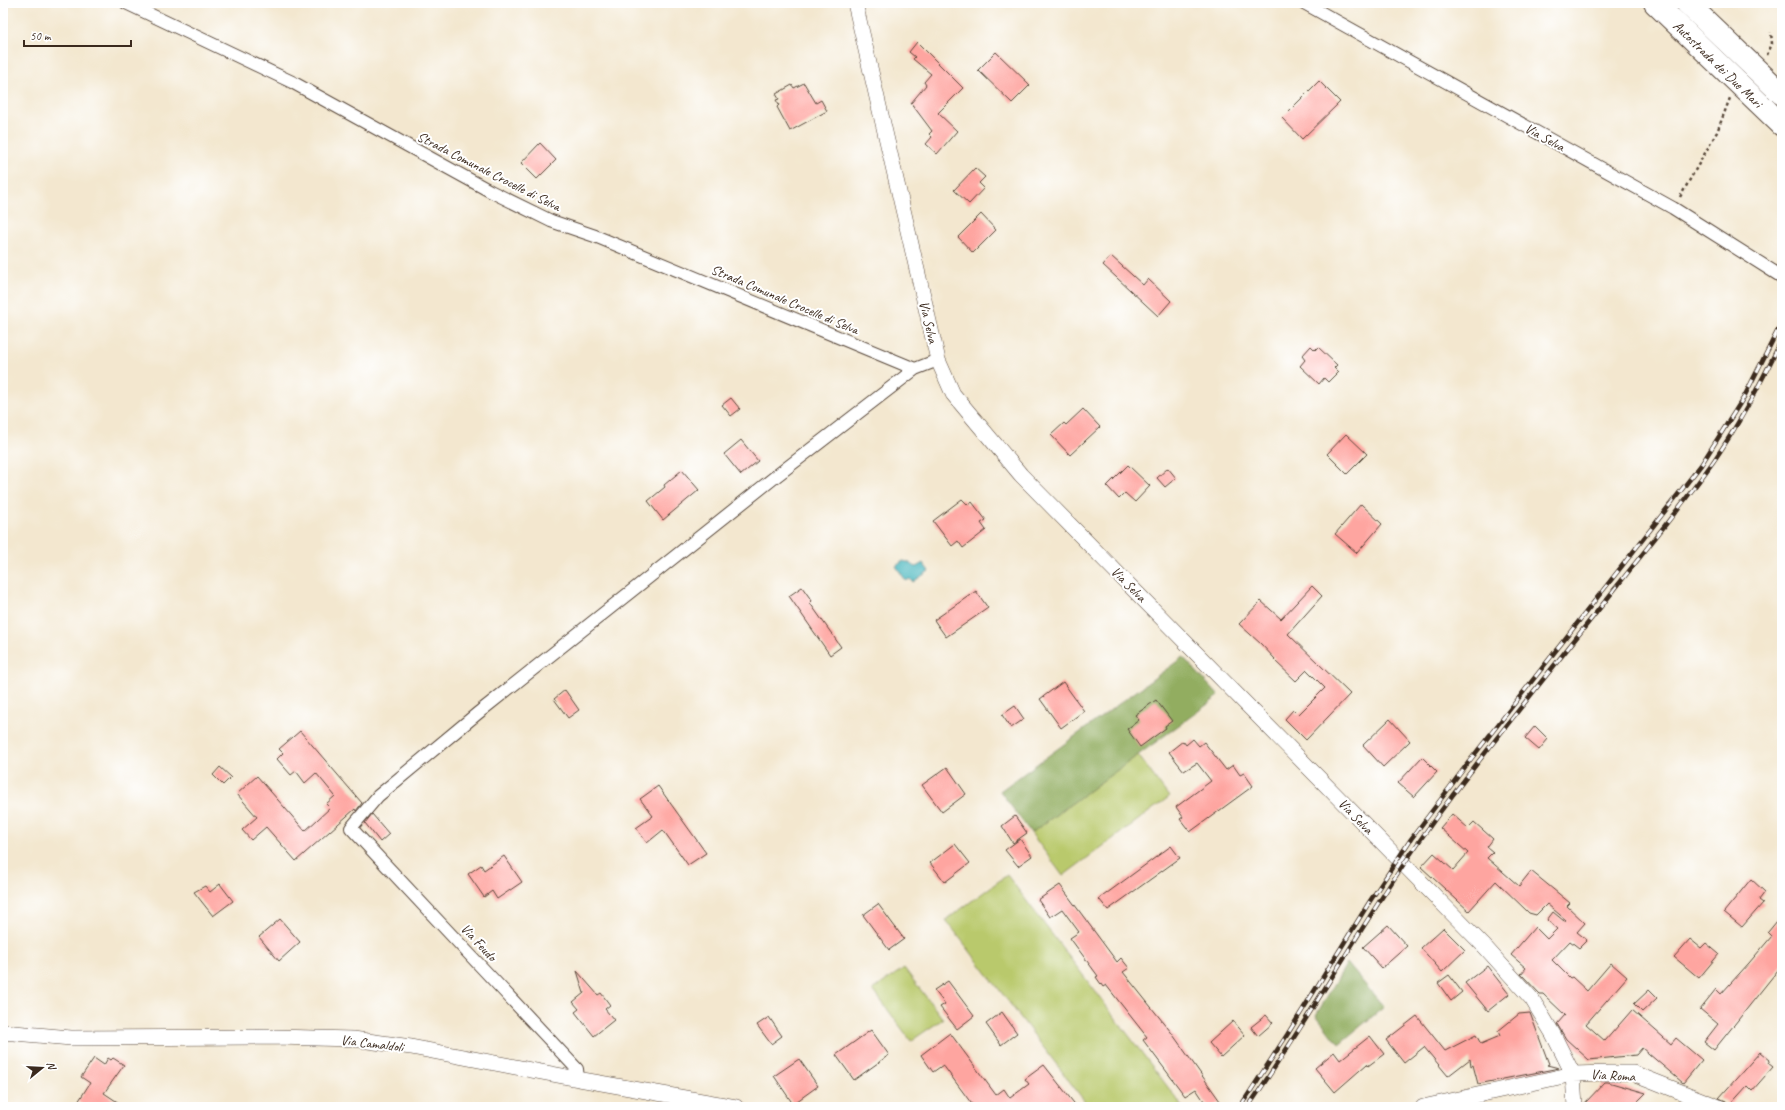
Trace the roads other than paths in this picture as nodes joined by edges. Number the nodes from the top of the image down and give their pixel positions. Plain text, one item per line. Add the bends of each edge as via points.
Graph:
1 (126, 3) edge
2 (856, 3) edge
3 (1304, 3) edge
4 (1655, 3) edge
5 (1687, 3) edge
6 (1782, 94) edge
7 (1782, 125) edge
8 (1782, 277) edge
9 (938, 360) junction
10 (915, 369) junction
11 (3, 1032) edge
12 (1573, 1074) junction
13 (578, 1079) junction
14 (736, 1107) edge
15 (1423, 1107) edge
16 (1575, 1107) edge
17 (1719, 1107) edge

1 - 10 street, Strada Comunale Crocelle di Selva via 292,82 490,191 551,221 595,236
2 - 9 street, Via Selva
3 - 8 street, Via Selva via 1674,208
4 - 7 highway, Autostrada dei Due Mari
5 - 6 highway, Autostrada dei Due Mari
9 - 10 street
9 - 12 street, Via Selva via 953,394 1021,475 1485,947 1532,999
10 - 13 street, Via Feudo via 655,571 478,713 378,796 351,828 577,1069
11 - 13 street, Via Camaldoli via 71,1038 353,1039 411,1047
12 - 15 street
12 - 16 street
12 - 17 street, Via Roma via 1633,1073
13 - 14 street, Via Camaldoli

